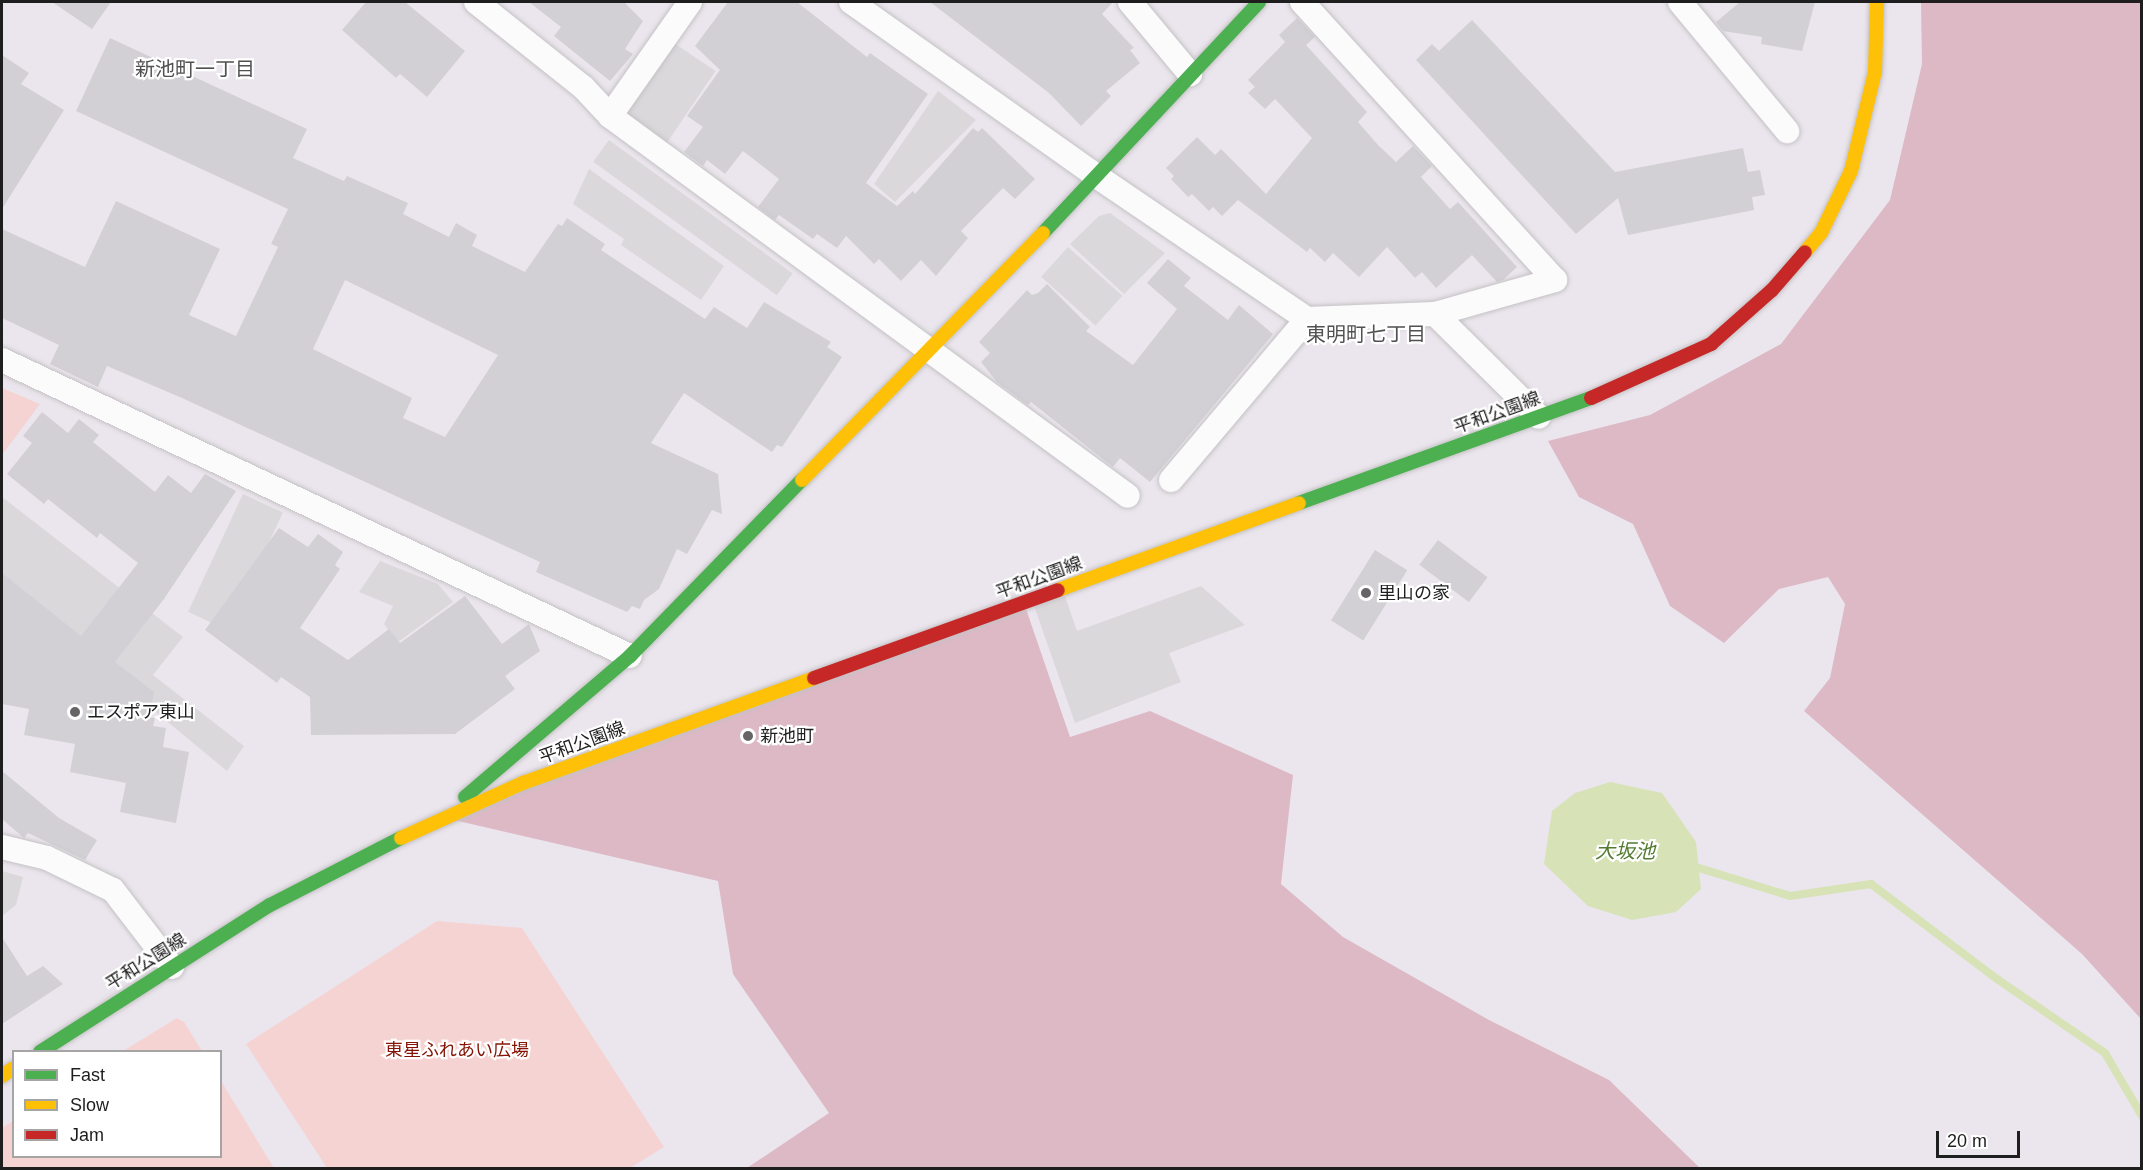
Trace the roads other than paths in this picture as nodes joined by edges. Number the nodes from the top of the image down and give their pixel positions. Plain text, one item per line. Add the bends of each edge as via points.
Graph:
1 (476, 2) edge
2 (690, 2) edge
3 (851, 2) edge
4 (1130, 2) edge
5 (1259, 2) edge
6 (1302, 2) edge
7 (1680, 2) edge
8 (1877, 2) edge
9 (1190, 74) junction
10 (610, 116) junction
11 (1787, 131) dead end
12 (1098, 177) junction
13 (1435, 314) junction
14 (1307, 319) junction
15 (928, 349) junction
16 (2, 360) edge
17 (1539, 417) junction
18 (1171, 480) dead end
19 (1128, 496) dead end
20 (630, 656) junction
21 (441, 817) junction
22 (2, 848) edge
23 (172, 967) junction
24 (43, 1050) edge

1 - 10 street via 583,87
2 - 10 street
3 - 12 street
4 - 9 street
5 - 9 street
6 - 13 street via 1555,280
7 - 11 street
8 - 17 street, 平和公園線 via 1875,72 1851,171 1821,233 1772,290 1711,344 1604,393
9 - 12 street
10 - 15 street
12 - 14 street
12 - 15 street
13 - 14 street
13 - 17 street
14 - 18 street
15 - 19 street
15 - 20 street
16 - 20 street
17 - 21 street, 平和公園線 via 534,779
20 - 21 street
21 - 23 street, 平和公園線 via 270,905
22 - 23 street via 47,858 113,890
23 - 24 street, 平和公園線

